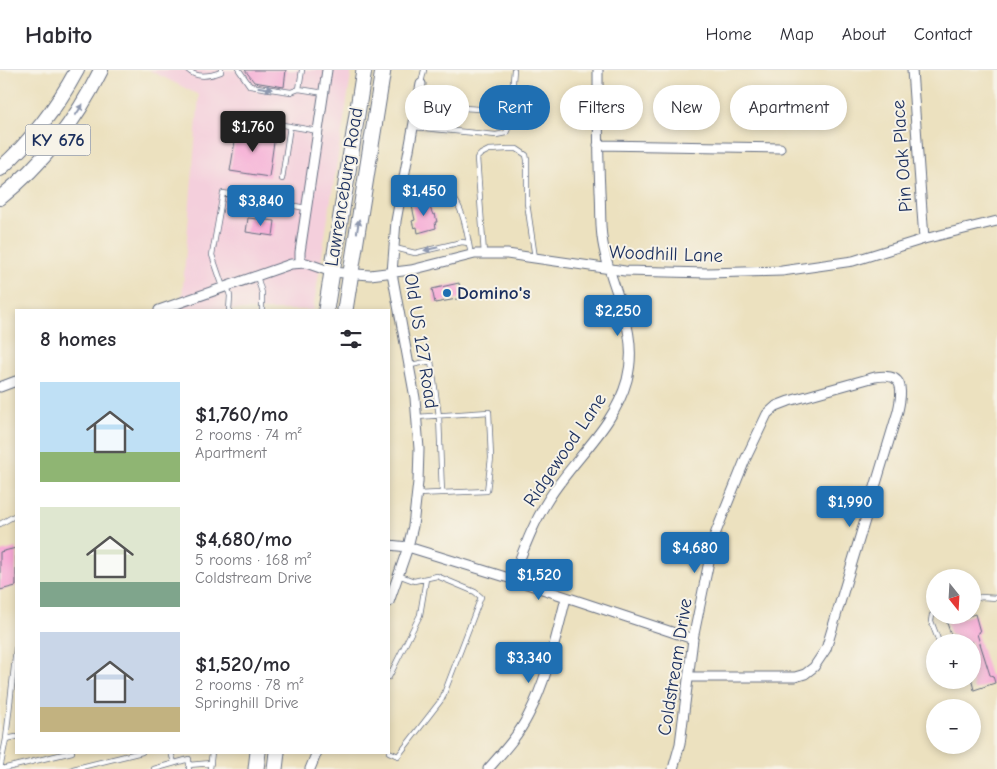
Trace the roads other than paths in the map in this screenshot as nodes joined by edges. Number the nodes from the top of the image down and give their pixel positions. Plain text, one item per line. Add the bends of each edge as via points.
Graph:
1 (77, 70) edge
2 (101, 70) edge
3 (188, 70) edge
4 (221, 70) edge
5 (239, 70) edge
6 (302, 70) edge
7 (327, 70) edge
8 (364, 70) edge
9 (383, 70) edge
10 (424, 70) edge
11 (514, 70) edge
12 (598, 70) edge
13 (912, 70) edge
14 (421, 84) edge
15 (513, 85) edge
16 (299, 89) junction
17 (324, 93) junction
18 (242, 118) dead end
19 (290, 126) junction
20 (412, 130) edge
21 (444, 130) edge
22 (507, 130) edge
23 (318, 131) junction
24 (598, 145) junction
25 (780, 148) dead end
26 (0, 169) edge
27 (282, 179) dead end
28 (0, 198) edge
29 (399, 203) junction
30 (306, 208) junction
31 (997, 221) edge
32 (924, 239) junction
33 (468, 243) junction
34 (394, 248) junction
35 (484, 254) junction
36 (472, 255) junction
37 (535, 258) junction
38 (300, 263) junction
39 (609, 270) junction
40 (332, 272) junction
41 (392, 273) junction
42 (351, 274) junction
43 (257, 276) junction
44 (225, 287) junction
45 (162, 309) edge
46 (229, 309) edge
47 (262, 309) edge
48 (326, 309) edge
49 (345, 309) edge
50 (410, 365) junction
51 (15, 381) edge
52 (0, 387) edge
53 (439, 416) junction
54 (417, 417) junction
55 (442, 493) junction
56 (417, 494) junction
57 (15, 516) edge
58 (0, 524) edge
59 (390, 545) edge
60 (408, 547) junction
61 (398, 575) junction
62 (426, 579) junction
63 (512, 579) junction
64 (981, 597) edge
65 (566, 598) junction
66 (997, 598) edge
67 (390, 599) edge
68 (693, 639) junction
69 (15, 664) edge
70 (390, 675) edge
71 (689, 677) junction
72 (14, 687) edge
73 (15, 708) edge
74 (10, 709) junction
75 (15, 737) edge
76 (6, 739) junction
77 (390, 752) edge
78 (64, 754) edge
79 (134, 754) edge
80 (172, 754) edge
81 (212, 754) edge
82 (258, 754) edge
83 (276, 754) edge
84 (316, 754) edge
85 (101, 762) junction
86 (174, 763) junction
87 (211, 763) junction
88 (189, 767) edge
89 (1, 769) edge
90 (73, 769) edge
91 (102, 769) edge
92 (154, 769) edge
93 (210, 769) edge
94 (256, 769) edge
95 (275, 769) edge
96 (310, 769) edge
97 (488, 769) edge
98 (673, 769) edge

1 - 26 main road, KY 676 via 44,122
28 -> 2 main road, KY 676 via 55,144 81,107
3 - 4 lane via 198,76 210,76
5 -> 16 lane via 250,86 291,92
6 - 16 lane
7 - 17 street
8 - 40 highway, Lawrenceburg Road
42 -> 9 highway, Lawrenceburg Road
10 - 14 lane
11 - 15 lane
12 - 24 street, Ridgewood Lane
13 - 32 street, Pin Oak Place
16 - 17 lane
17 - 23 street
18 - 19 lane
19 - 23 lane
19 - 27 lane
20 - 29 street, Old US 127 Road
21 - 22 lane via 496,135
23 - 30 street
24 - 25 street
24 - 39 street, Ridgewood Lane via 602,237
29 - 33 lane via 438,193 452,195 458,203
29 - 34 street, Old US 127 Road
30 - 38 street
30 - 44 lane via 222,194 212,255
31 - 32 street, Woodhill Lane
32 - 39 street, Woodhill Lane via 853,261 782,271
33 -> 34 lane via 415,253
33 - 36 lane
34 - 41 street, Old US 127 Road
35 - 36 street, Woodhill Lane
35 - 37 street, Woodhill Lane
35 - 37 lane via 477,158 490,150 517,149 528,160 527,203
36 - 41 street, Woodhill Lane
37 - 39 street, Woodhill Lane
38 - 40 street, Woodhill Lane
38 - 43 street
39 - 63 street, Ridgewood Lane via 624,309 629,334 630,358 624,388 606,424 548,499 528,537
40 - 42 street, Woodhill Lane
40 - 48 highway, Lawrenceburg Road
41 - 42 street, Woodhill Lane
41 - 50 street, Old US 127 Road
42 - 49 highway, Lawrenceburg Road
43 - 44 street
43 - 47 lane
44 - 45 street
44 - 46 lane via 230,296
50 - 53 lane via 431,362
50 - 54 street, Old US 127 Road
51 - 52 street
53 - 54 lane
53 - 55 lane
53 - 55 lane via 489,412 491,449 487,491
54 - 56 street, Old US 127 Road
55 - 56 lane
56 - 60 street, Old US 127 Road
57 - 58 lane
59 - 60 street
60 - 61 street, Old US 127 Road
60 - 63 street
61 - 62 lane via 414,581
61 - 67 street, Old US 127 Road
62 - 70 lane via 420,615
62 - 77 lane via 437,576 481,597 442,699 398,756
63 - 65 street
64 - 66 lane
65 - 68 street
65 - 97 street via 534,704 520,729
68 - 71 street, Coldstream Drive
68 - 71 street, Coldstream Drive via 714,537 767,414 776,406 882,376 898,381 902,392 898,411 839,611 820,660 805,674 795,677
69 - 72 lane
71 - 98 street, Coldstream Drive via 680,744
72 - 74 lane
73 - 74 lane
74 - 76 lane
75 - 76 lane
76 - 89 lane
78 - 89 lane
79 - 85 lane
80 - 86 lane
81 - 87 lane
82 - 94 highway
83 - 95 highway
84 - 96 street
85 - 90 lane
85 - 91 lane
86 - 88 lane via 189,759
86 - 92 lane
87 - 88 lane
87 - 93 lane

